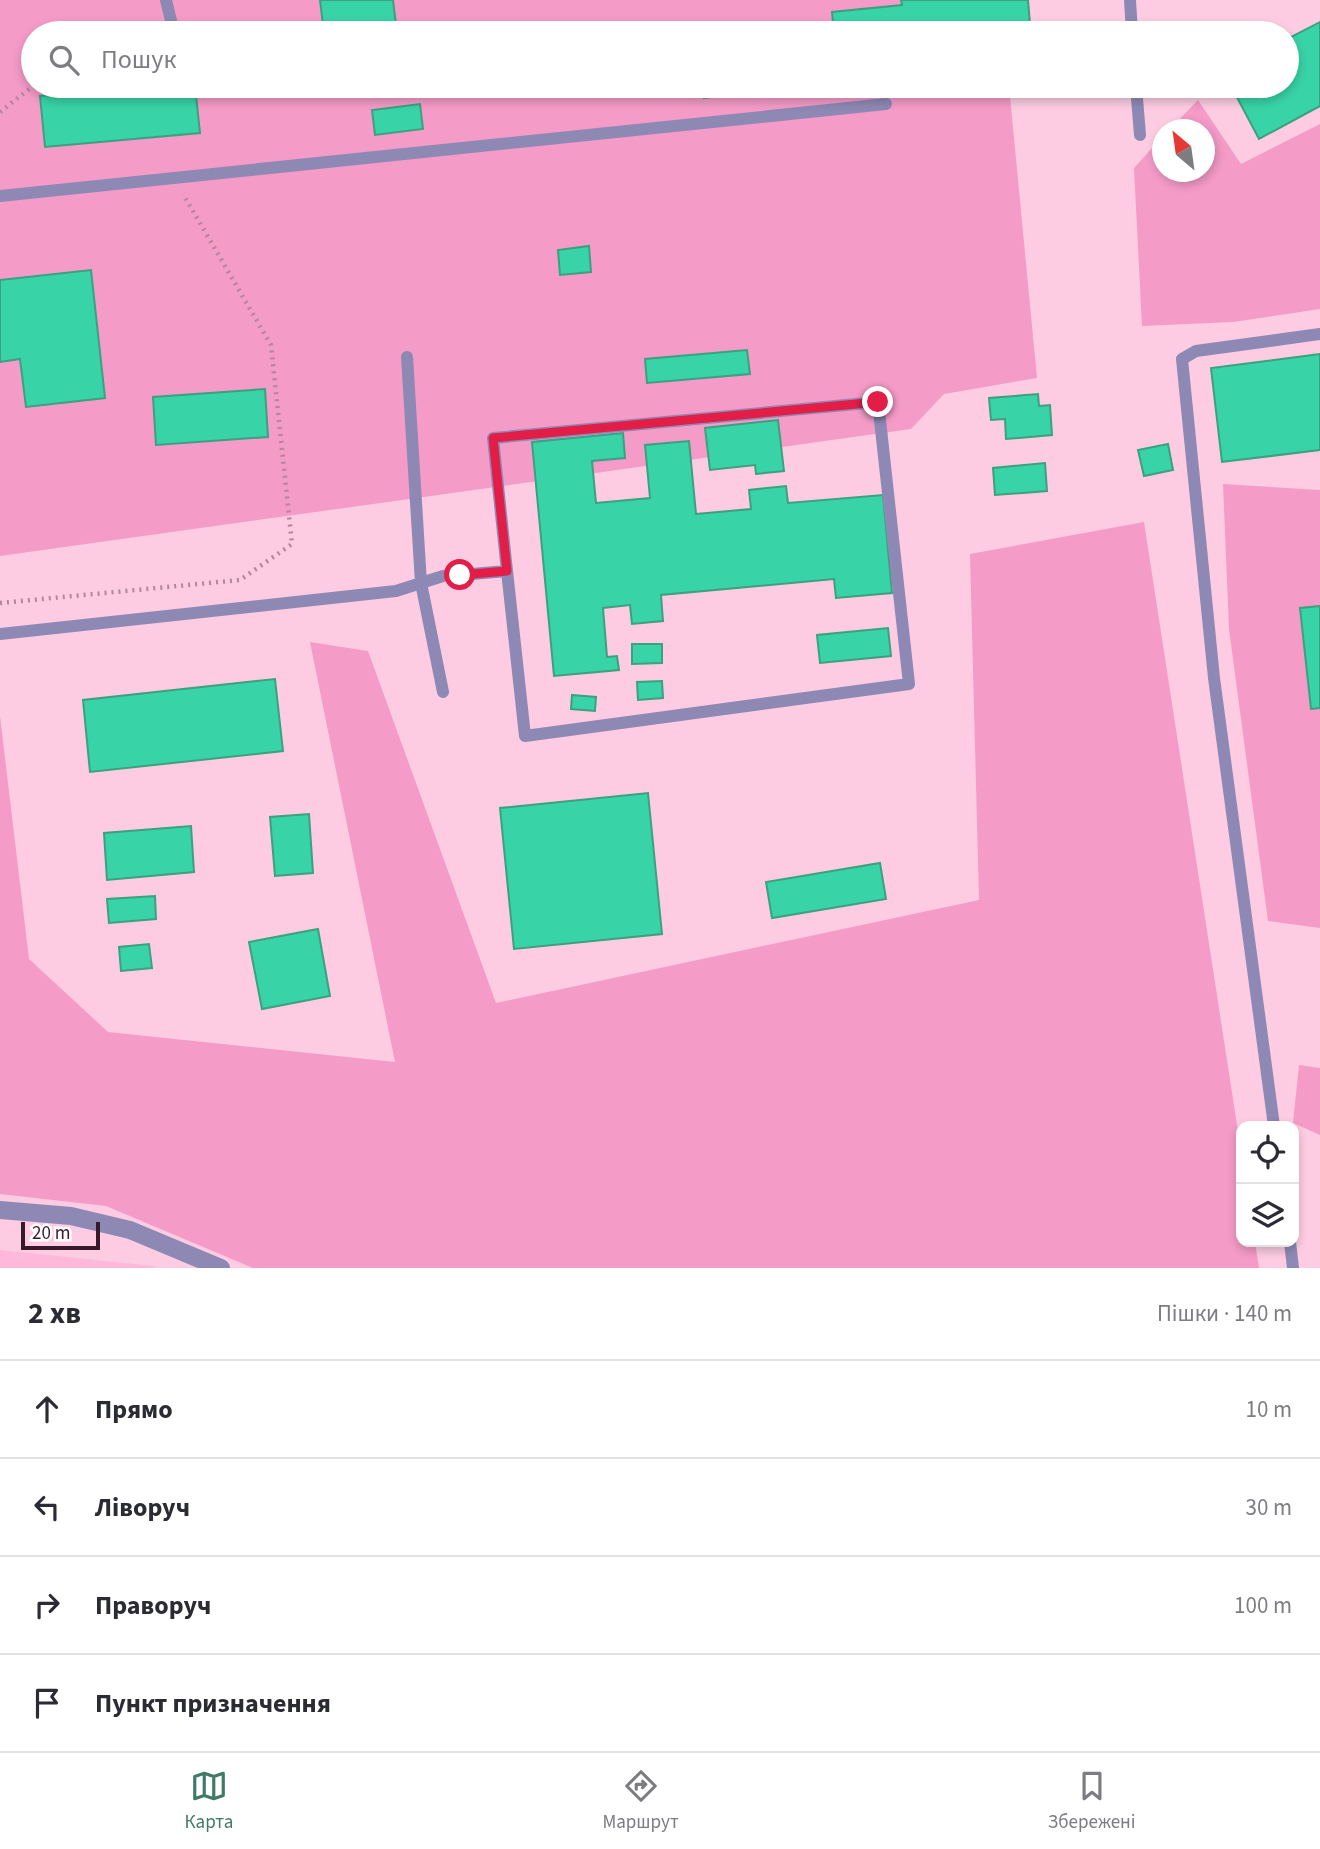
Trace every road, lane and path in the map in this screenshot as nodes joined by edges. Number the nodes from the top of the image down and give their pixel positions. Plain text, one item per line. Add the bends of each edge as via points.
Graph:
1 (166, 0) edge
2 (1130, 0) edge
3 (171, 21) edge
4 (1131, 21) edge
5 (21, 95) edge
6 (1137, 98) edge
7 (886, 104) dead end
8 (0, 112) edge
9 (1140, 135) dead end
10 (173, 178) junction
11 (0, 196) edge
12 (1320, 334) edge
13 (407, 357) dead end
14 (507, 571) junction
15 (460, 575) dead end
16 (443, 576) dead end
17 (421, 583) junction
18 (0, 603) edge
19 (0, 634) edge
20 (443, 692) dead end
21 (1273, 1121) edge
22 (0, 1210) edge
23 (1291, 1247) edge
24 (220, 1268) edge
25 (1293, 1268) edge

1 - 3 lane
2 - 4 lane
5 - 8 path
6 - 9 lane
7 - 10 lane
10 - 11 lane
10 - 18 path via 271,345 292,544 240,580
12 - 21 lane via 1196,351 1182,359 1213,678
13 - 17 lane
14 - 14 lane via 493,438 878,402 909,684 525,736
14 - 15 lane
16 - 17 lane
17 - 19 lane via 396,591
17 - 20 lane
22 - 24 street via 71,1216 131,1230
23 - 25 lane

